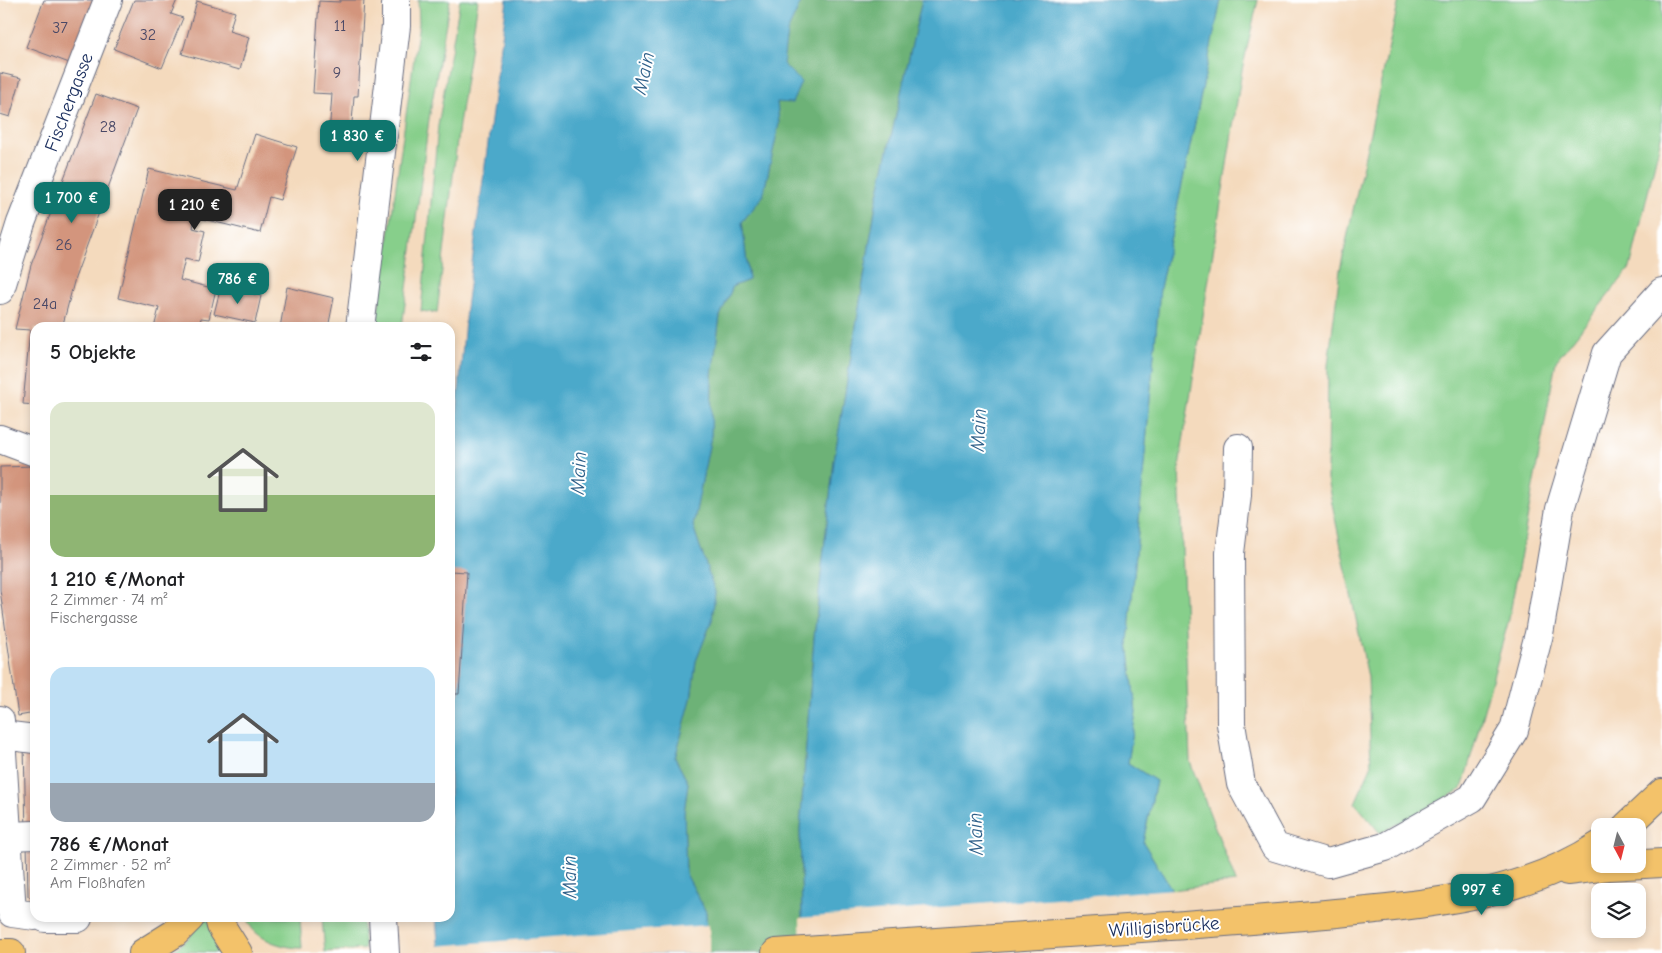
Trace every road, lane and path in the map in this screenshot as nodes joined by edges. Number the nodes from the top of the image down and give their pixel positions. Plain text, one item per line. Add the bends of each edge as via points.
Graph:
1 (108, 0) edge
2 (396, 0) edge
3 (10, 219) edge
4 (0, 290) edge
5 (1662, 292) edge
6 (361, 322) edge
7 (0, 439) edge
8 (1238, 448) dead end
9 (30, 450) edge
10 (1, 727) edge
11 (30, 737) edge
12 (1662, 793) edge
13 (1635, 818) edge
14 (4, 821) edge
15 (30, 834) edge
16 (1591, 849) edge
17 (1662, 863) edge
18 (1532, 878) junction
19 (23, 915) edge
20 (186, 922) edge
21 (220, 922) edge
22 (384, 922) edge
23 (0, 953) edge
24 (11, 953) edge
25 (143, 953) edge
26 (238, 953) edge
27 (385, 953) edge
28 (776, 953) edge

1 - 3 street, Fischergasse
2 - 6 street via 396,26
3 - 4 street, Fischergasse
5 - 8 street via 1607,354 1560,509 1539,634 1514,730 1472,798 1385,847 1328,863 1275,847 1241,784 1231,714 1230,553 1237,495
7 - 9 street
10 - 11 street
10 - 14 street
12 - 13 main road
14 - 15 street
14 - 19 street
16 - 18 main road
17 - 18 main road via 1608,866
18 - 28 main road, Willigisbrücke via 1477,896 1323,915
20 - 25 main road via 176,933
21 - 26 main road
22 - 27 street
23 - 24 main road

